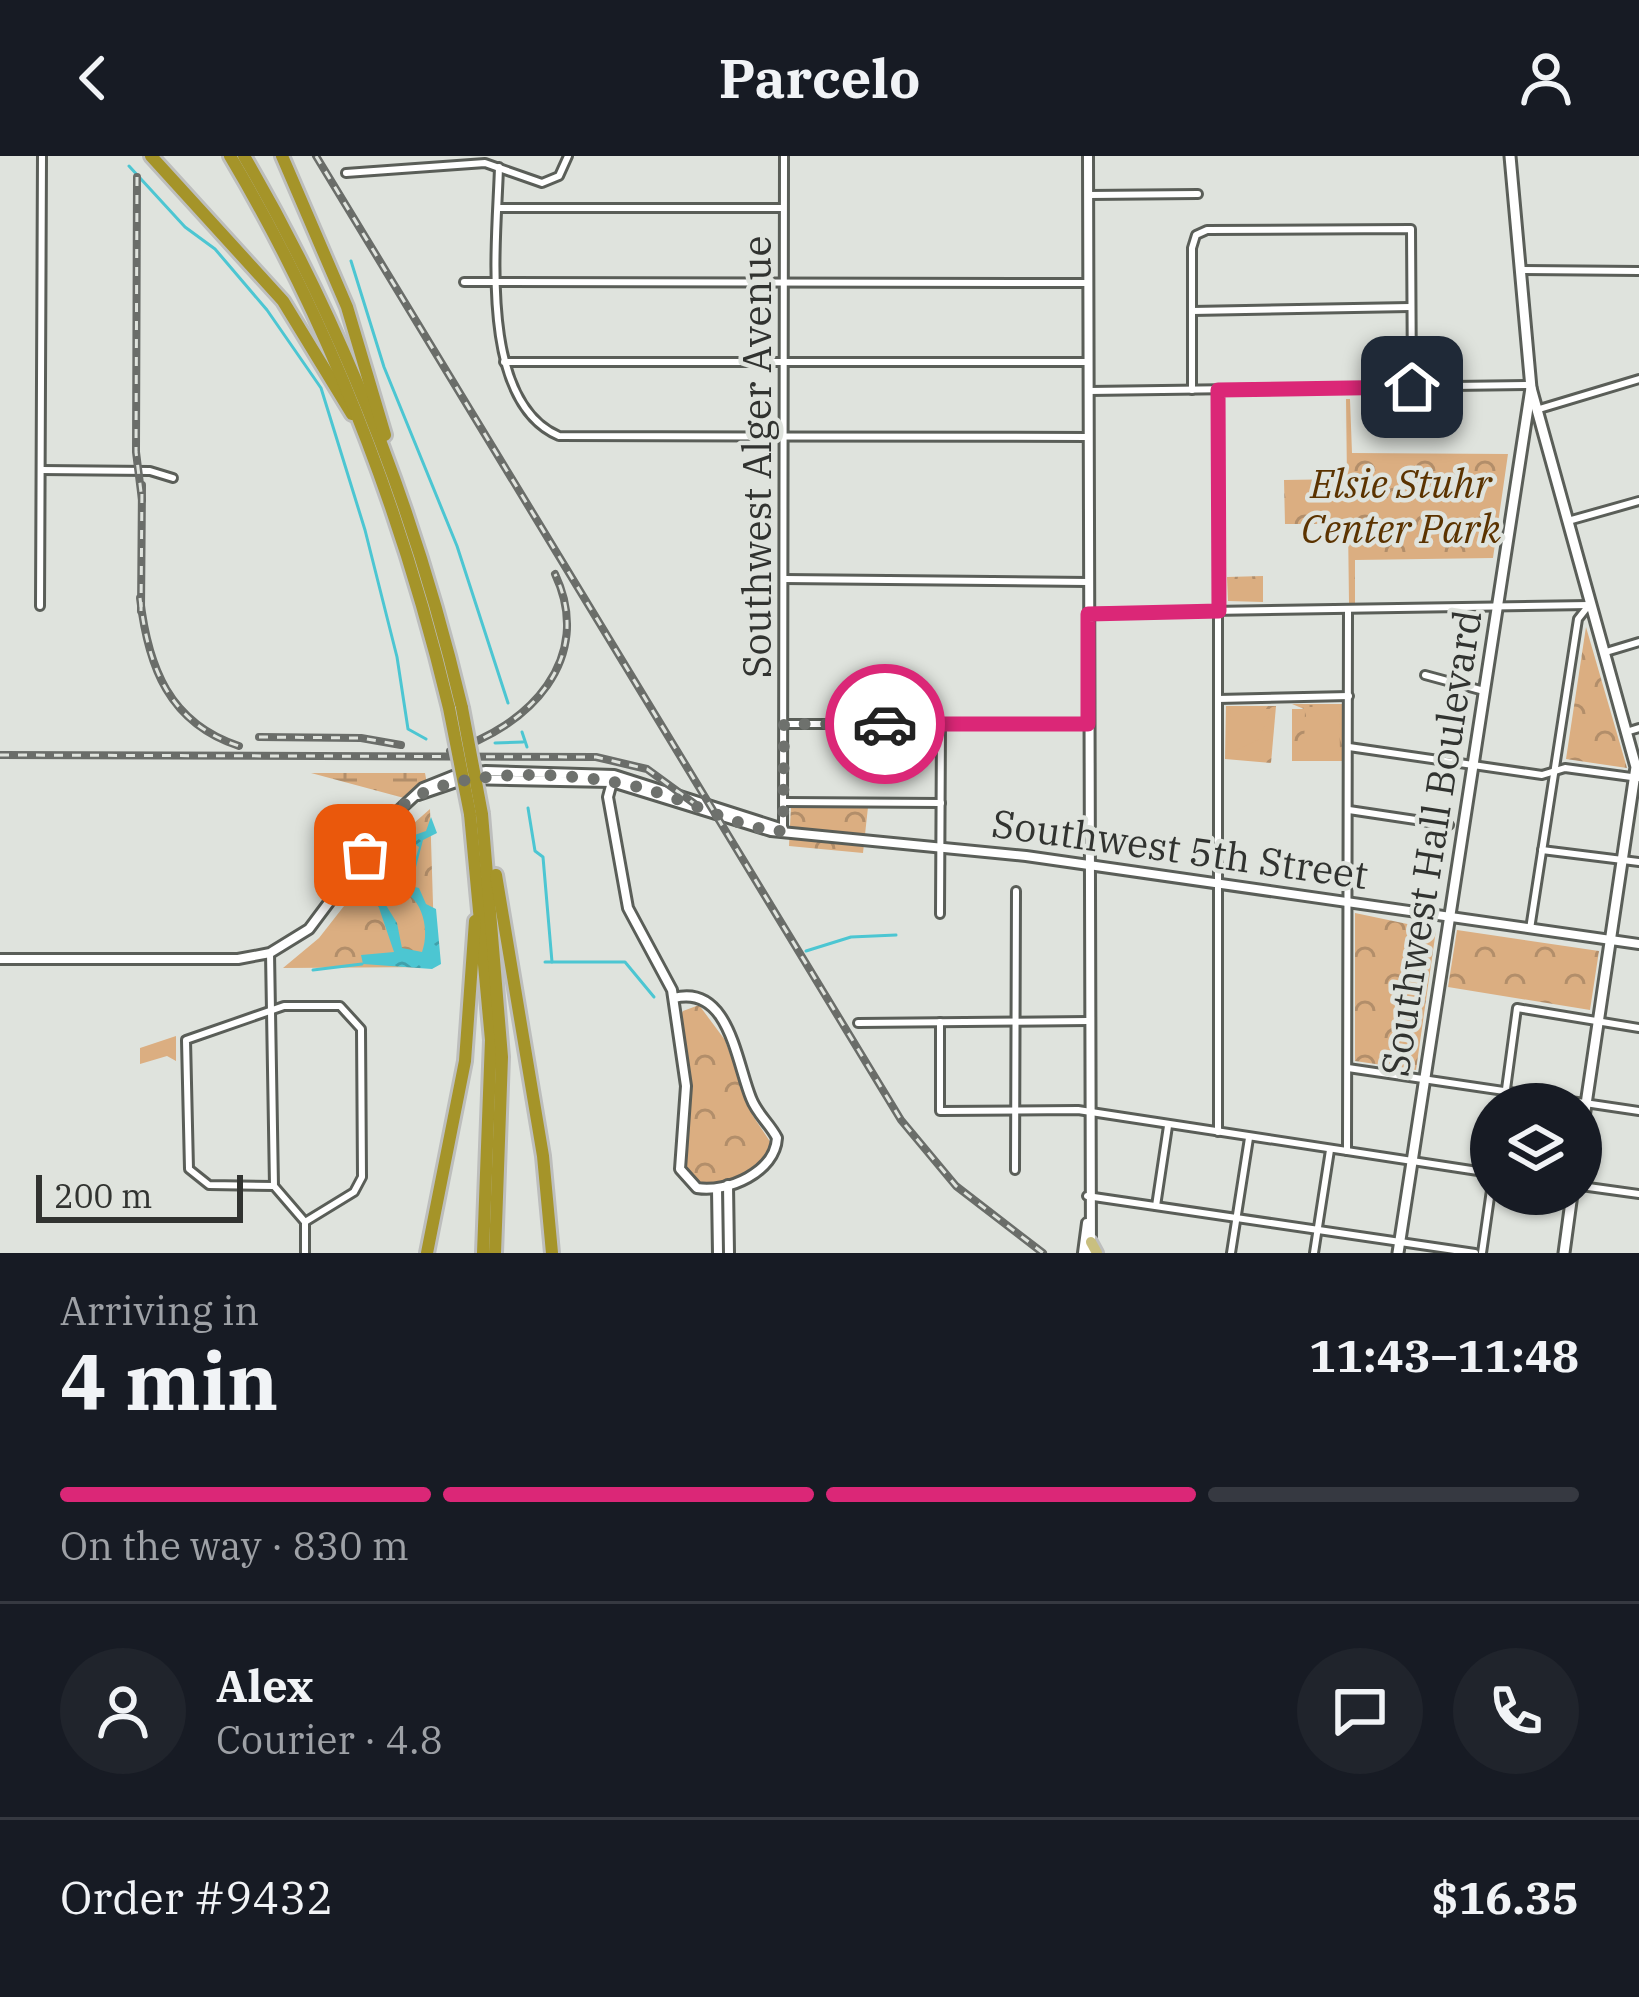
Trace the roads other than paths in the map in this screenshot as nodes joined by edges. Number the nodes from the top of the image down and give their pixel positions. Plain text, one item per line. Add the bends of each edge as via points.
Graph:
1 (42, 156) edge
2 (151, 156) edge
3 (230, 156) edge
4 (244, 156) edge
5 (282, 156) edge
6 (568, 156) edge
7 (784, 156) edge
8 (1088, 156) edge
9 (1510, 156) edge
10 (499, 167) junction
11 (346, 173) dead end
12 (1198, 194) dead end
13 (1089, 195) junction
14 (498, 208) junction
15 (784, 208) junction
16 (1521, 270) junction
17 (1639, 272) edge
18 (497, 281) junction
19 (464, 282) dead end
20 (783, 282) junction
21 (1089, 283) junction
22 (1411, 307) junction
23 (1192, 311) junction
24 (783, 360) junction
25 (505, 362) junction
26 (1089, 362) junction
27 (1639, 379) edge
28 (1412, 387) junction
29 (1531, 387) junction
30 (1192, 390) junction
31 (1218, 390) junction
32 (1089, 391) junction
33 (1536, 410) junction
34 (366, 433) junction
35 (782, 436) junction
36 (1089, 436) junction
37 (384, 448) junction
38 (1520, 450) junction
39 (1545, 450) junction
40 (41, 470) junction
41 (173, 478) dead end
42 (1639, 501) edge
43 (1565, 522) junction
44 (784, 579) junction
45 (1088, 581) junction
46 (1589, 605) junction
47 (40, 606) dead end
48 (1497, 607) junction
49 (1348, 610) junction
50 (1219, 611) junction
51 (1088, 614) junction
52 (1639, 642) edge
53 (1603, 653) junction
54 (1425, 675) dead end
55 (1484, 691) junction
56 (1349, 696) junction
57 (1218, 699) junction
58 (456, 708) junction
59 (784, 724) junction
60 (941, 724) junction
61 (1088, 724) junction
62 (1639, 728) edge
63 (1626, 732) junction
64 (1349, 747) junction
65 (1474, 766) junction
66 (1554, 771) junction
67 (613, 778) junction
68 (1637, 778) edge
69 (784, 802) junction
70 (941, 802) junction
71 (1349, 810) junction
72 (476, 814) junction
73 (1449, 825) dead end
74 (783, 829) junction
75 (484, 832) junction
76 (941, 846) junction
77 (1542, 850) junction
78 (1623, 859) junction
79 (1639, 862) edge
80 (1088, 864) junction
81 (1219, 884) junction
82 (1016, 891) dead end
83 (481, 903) junction
84 (1349, 903) junction
85 (940, 914) dead end
86 (1451, 917) junction
87 (1530, 929) junction
88 (1611, 940) junction
89 (1639, 944) edge
90 (270, 953) junction
91 (0, 959) edge
92 (674, 998) junction
93 (274, 1010) junction
94 (1014, 1021) junction
95 (1088, 1021) junction
96 (1599, 1021) junction
97 (940, 1022) junction
98 (858, 1023) dead end
99 (1639, 1028) edge
100 (1348, 1068) junction
101 (1425, 1079) junction
102 (1507, 1083) edge
103 (1589, 1083) edge
104 (1470, 1086) edge
105 (1602, 1105) edge
106 (1015, 1110) junction
107 (1639, 1111) edge
108 (1088, 1112) junction
109 (1168, 1125) junction
110 (1218, 1132) junction
111 (1249, 1137) junction
112 (1330, 1149) junction
113 (1346, 1151) junction
114 (1412, 1161) junction
115 (1470, 1169) edge
116 (1015, 1170) dead end
117 (274, 1186) junction
118 (723, 1187) junction
119 (1602, 1189) edge
120 (1639, 1194) edge
121 (1088, 1196) junction
122 (1156, 1206) junction
123 (1486, 1215) edge
124 (1569, 1215) edge
125 (1237, 1218) junction
126 (305, 1222) junction
127 (1318, 1230) junction
128 (1398, 1248) edge
129 (554, 1250) edge
130 (1090, 1250) edge
131 (305, 1253) edge
132 (428, 1253) edge
133 (483, 1253) edge
134 (495, 1253) edge
135 (718, 1253) edge
136 (729, 1253) edge
137 (1231, 1253) edge
138 (1314, 1253) edge
139 (1478, 1253) edge
140 (1564, 1253) edge

1 - 40 street
2 - 34 highway via 283,301
3 - 34 highway via 314,310
4 - 37 highway via 325,305
5 - 37 highway via 367,369
6 - 10 street via 559,176 542,183
7 - 15 street, Southwest Alger Avenue
8 - 13 street
9 - 16 main road, Southwest Hall Boulevard
10 - 11 street
10 - 14 street
12 - 13 street
13 - 21 street
14 - 15 street
14 - 18 street
15 - 20 street, Southwest Alger Avenue
16 - 17 street
16 - 29 main road, Southwest Hall Boulevard
18 - 19 street
18 - 20 street
18 - 25 street
20 - 21 street
20 - 24 street, Southwest Alger Avenue
21 - 26 street
22 - 23 street
22 - 23 street via 1411,229 1207,230 1196,235
22 - 28 street
23 - 30 street
24 - 25 street
24 - 26 street
24 - 35 street, Southwest Alger Avenue
25 - 35 street via 538,422 559,436
26 - 32 street
27 - 33 street
28 - 29 street
28 - 31 street
29 - 33 main road
29 - 38 main road, Southwest Hall Boulevard
30 - 31 street
30 - 32 street
31 - 50 street
32 - 36 street
33 - 39 main road
34 - 58 highway
35 - 36 street
35 - 44 street, Southwest Alger Avenue
36 - 45 street
37 - 58 highway via 428,574
38 - 39 main road
38 - 48 main road, Southwest Hall Boulevard
39 - 43 main road
40 - 41 street
40 - 47 street
42 - 43 street
43 - 46 main road
44 - 45 street
44 - 59 street, Southwest Alger Avenue
45 - 51 street
46 - 48 street
46 - 53 main road
46 - 66 street via 1578,619
48 - 49 street
48 - 55 main road, Southwest Hall Boulevard
49 - 50 street
49 - 56 street
50 - 51 street
50 - 57 street
51 - 61 street
52 - 53 street
53 - 63 main road
54 - 55 street
55 - 65 main road, Southwest Hall Boulevard
56 - 57 street
56 - 64 street
57 - 81 street
58 - 72 highway, bridge
59 - 60 street
59 - 69 street, Southwest Alger Avenue
60 - 61 street
60 - 70 street
61 - 80 street
62 - 63 street
63 - 68 main road
64 - 65 street
64 - 71 street
65 - 66 street
65 - 86 main road, Southwest Hall Boulevard
66 - 68 street
66 - 77 street
67 - 74 street, Southwest 5th Street
67 - 90 street, Southwest 5th Street via 475,772 443,779 388,821 321,918
67 - 92 street via 608,796 626,902
68 - 78 main road
69 - 70 street
69 - 74 street, Southwest Alger Avenue
70 - 76 street
71 - 73 street
71 - 84 street
72 - 75 highway
72 - 83 highway
74 - 76 street, Southwest 5th Street
75 - 129 highway
75 - 134 highway via 502,1076
76 - 80 street, Southwest 5th Street
76 - 85 street
77 - 78 street
77 - 87 street
78 - 79 street
78 - 88 main road
80 - 81 street, Southwest 5th Street
80 - 95 street
81 - 84 street, Southwest 5th Street
81 - 110 street
82 - 94 street
83 - 132 highway via 465,1061
83 - 133 highway via 491,1100
84 - 86 street, Southwest 5th Street
84 - 100 street
86 - 87 street, Southwest 5th Street
86 - 101 main road, Southwest Hall Boulevard
87 - 88 street, Southwest 5th Street
88 - 89 street, Southwest 5th Street
88 - 96 main road
90 - 91 street, Southwest 5th Street
90 - 93 street
92 - 118 street via 686,1085 680,1169 697,1188
92 - 118 street via 710,1003 777,1138 768,1161
93 - 117 street
93 - 117 street via 185,1040 189,1169 209,1185
93 - 126 street via 340,1006 362,1036 362,1177 354,1192
94 - 95 street
94 - 97 street
94 - 106 street
95 - 108 street
96 - 99 street
96 - 102 street via 1516,1010
96 - 103 main road
97 - 98 street
97 - 106 street via 940,1111
100 - 101 street
100 - 113 street
101 - 104 street
101 - 114 main road, Southwest Hall Boulevard
105 - 107 street
106 - 108 street
106 - 116 street
108 - 109 street
108 - 121 street
109 - 110 street
109 - 122 street
110 - 111 street
111 - 112 street
111 - 125 street
112 - 113 street
112 - 127 street
113 - 114 street
114 - 115 street
114 - 128 main road, Southwest Hall Boulevard
117 - 126 street
118 - 135 street
118 - 136 street
119 - 120 street
121 - 122 street
121 - 130 street
122 - 125 street
123 - 139 street
124 - 140 main road
125 - 127 street
125 - 137 street
126 - 131 street
127 - 128 street
127 - 138 street
128 - 139 street

